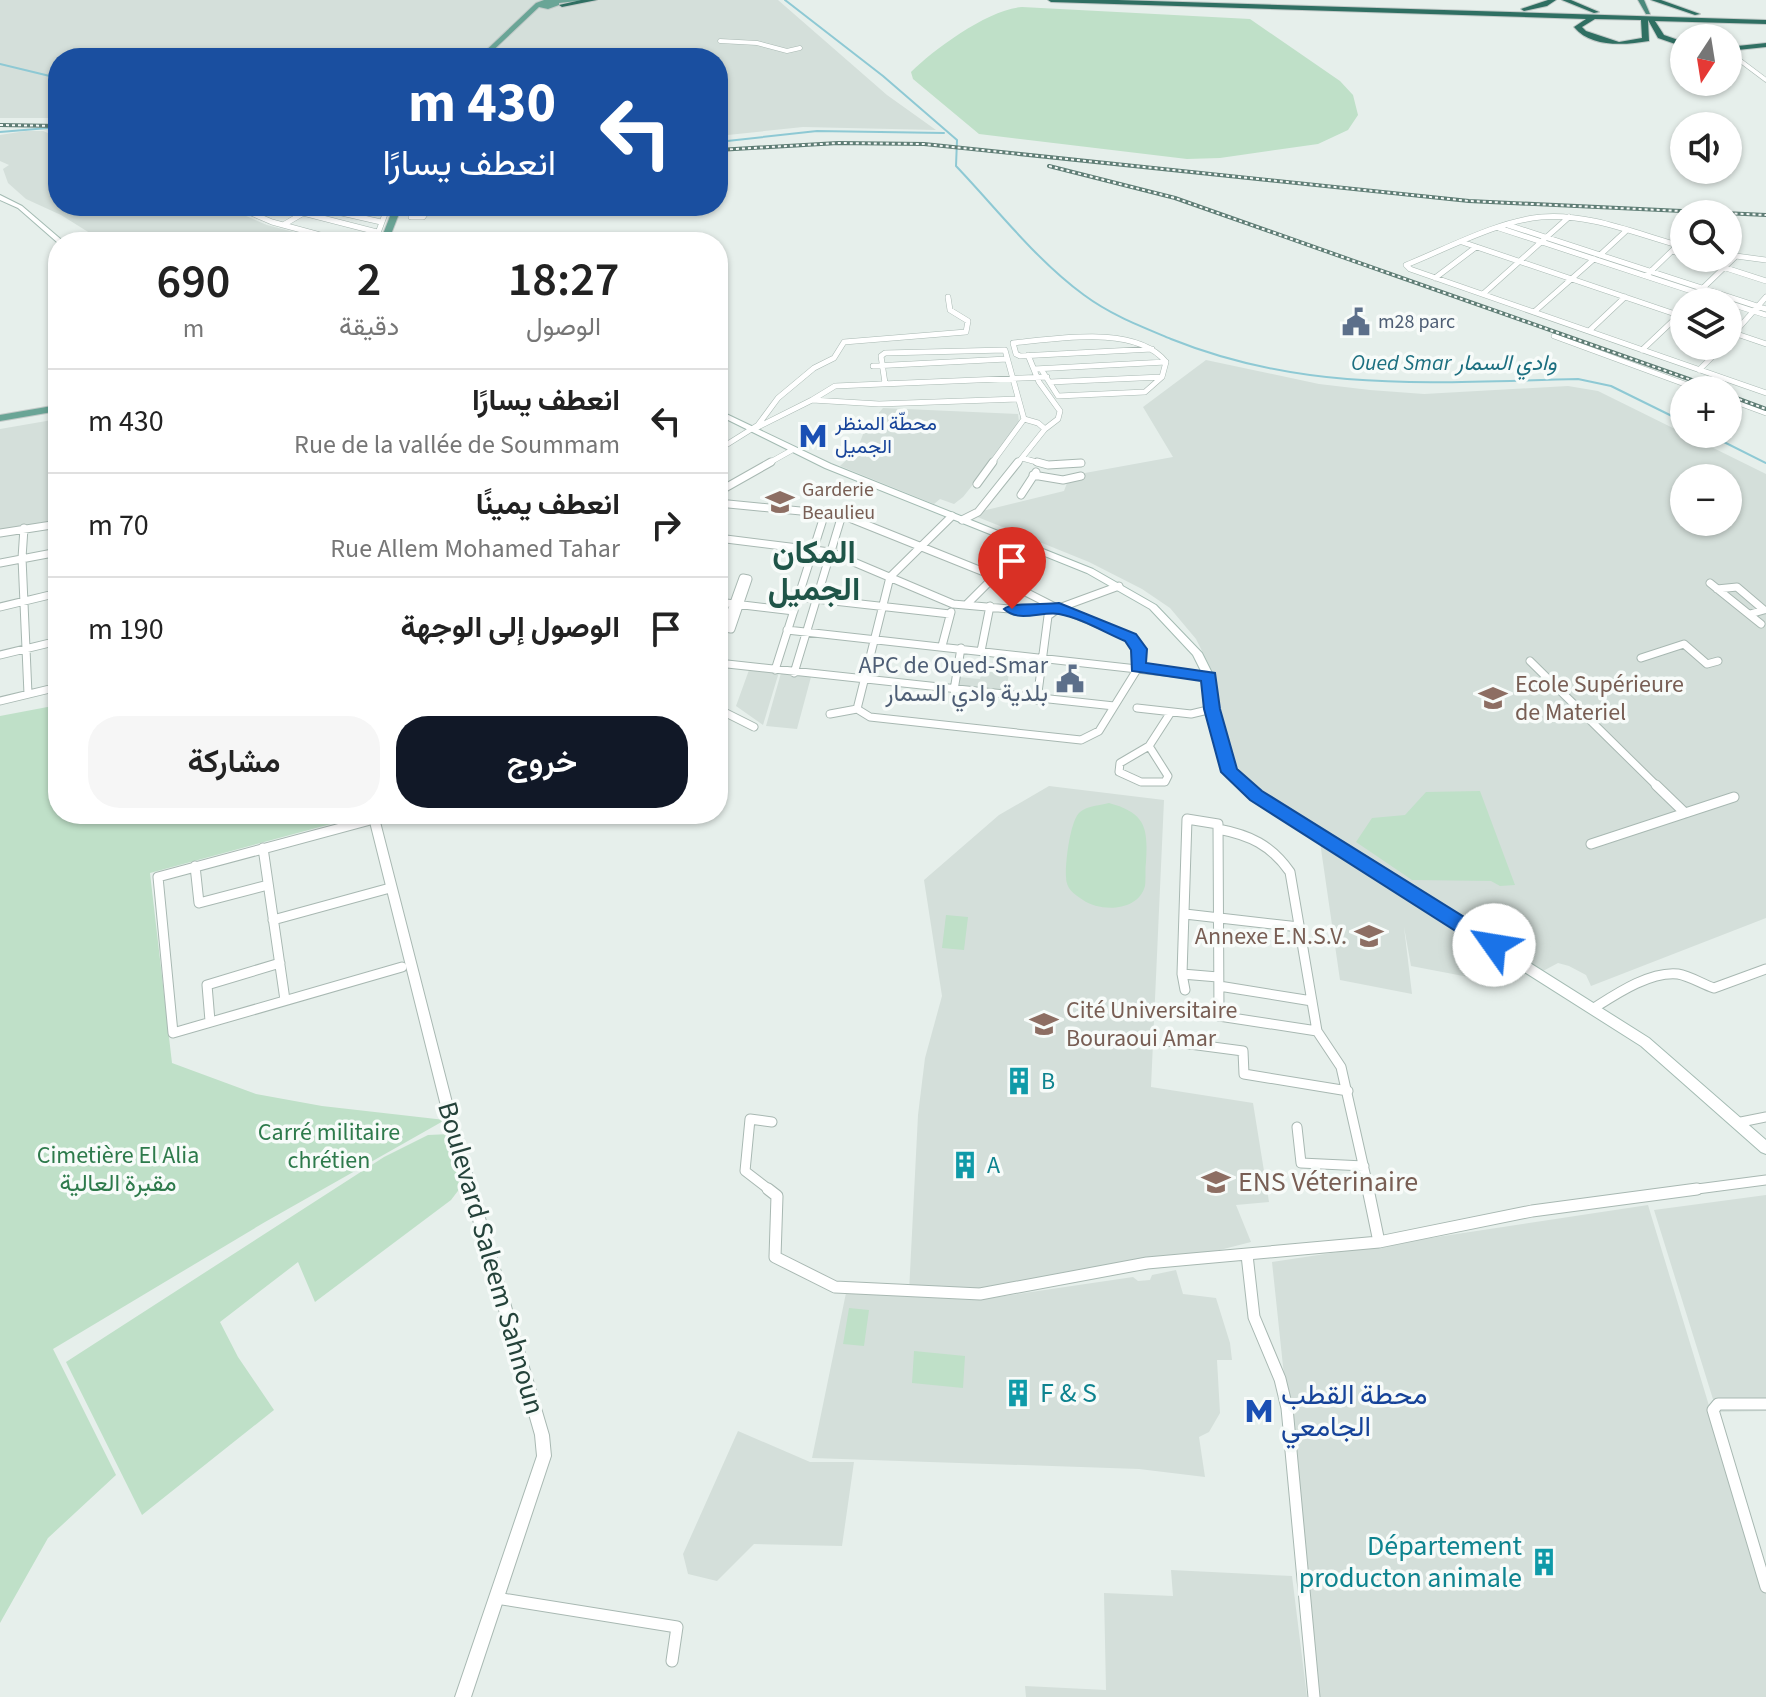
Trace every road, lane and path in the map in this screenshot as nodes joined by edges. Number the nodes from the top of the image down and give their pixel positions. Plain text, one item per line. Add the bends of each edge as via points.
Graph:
1 (584, 0) edge
2 (594, 0) edge
3 (1051, 0) edge
4 (1123, 0) edge
5 (1138, 0) edge
6 (1553, 0) edge
7 (1565, 0) edge
8 (1635, 0) edge
9 (1641, 0) edge
10 (1654, 0) edge
11 (1157, 1) edge
12 (540, 2) edge
13 (554, 3) edge
14 (1505, 11) junction
15 (1612, 14) junction
16 (1593, 17) junction
17 (1646, 17) junction
18 (1717, 17) junction
19 (1766, 23) edge
20 (517, 24) junction
21 (1670, 40) edge
22 (720, 41) dead end
23 (1766, 45) edge
24 (492, 48) edge
25 (800, 48) dead end
26 (1742, 49) edge
27 (1742, 61) edge
28 (1766, 80) edge
29 (0, 199) edge
30 (260, 216) edge
31 (298, 216) edge
32 (312, 216) edge
33 (356, 216) edge
34 (383, 216) edge
35 (424, 216) edge
36 (411, 217) dead end
37 (1569, 217) junction
38 (381, 222) junction
39 (283, 225) junction
40 (1507, 225) junction
41 (1498, 228) junction
42 (1627, 230) junction
43 (49, 232) edge
44 (309, 232) edge
45 (363, 232) edge
46 (382, 232) edge
47 (48, 239) edge
48 (1545, 240) junction
49 (1461, 242) junction
50 (1670, 242) edge
51 (1476, 247) junction
52 (1670, 253) edge
53 (1600, 255) junction
54 (1742, 256) edge
55 (1594, 259) junction
56 (1766, 260) edge
57 (1521, 262) junction
58 (1719, 272) edge
59 (1739, 272) edge
60 (1648, 274) junction
61 (1435, 278) junction
62 (1571, 279) junction
63 (1766, 281) edge
64 (1688, 288) edge
65 (1703, 288) joint
66 (1483, 294) junction
67 (948, 297) dead end
68 (1625, 297) junction
69 (1766, 297) edge
70 (1742, 303) edge
71 (1742, 306) edge
72 (1756, 309) junction
73 (1534, 312) junction
74 (1670, 312) edge
75 (1766, 312) edge
76 (1742, 322) edge
77 (1670, 326) edge
78 (1589, 331) junction
79 (1554, 336) dead end
80 (1742, 336) edge
81 (1766, 344) edge
82 (1152, 349) junction
83 (1642, 350) junction
84 (1028, 355) junction
85 (1007, 359) junction
86 (1709, 360) edge
87 (1166, 362) junction
88 (883, 365) junction
89 (873, 366) dead end
90 (1038, 369) junction
91 (1699, 370) junction
92 (1162, 377) junction
93 (1012, 379) junction
94 (1038, 379) junction
95 (1049, 379) junction
96 (1670, 379) edge
97 (1766, 381) edge
98 (885, 383) junction
99 (1762, 392) edge
100 (1018, 399) junction
101 (812, 400) junction
102 (1742, 404) edge
103 (48, 412) edge
104 (1766, 413) edge
105 (728, 417) edge
106 (1024, 419) junction
107 (0, 421) edge
108 (752, 429) junction
109 (1045, 429) junction
110 (728, 444) edge
111 (792, 450) junction
112 (1022, 458) junction
113 (1041, 463) junction
114 (1081, 463) dead end
115 (1033, 475) junction
116 (1081, 476) dead end
117 (977, 484) dead end
118 (728, 486) edge
119 (1021, 495) dead end
120 (728, 504) edge
121 (825, 513) junction
122 (842, 515) junction
123 (952, 516) junction
124 (962, 520) junction
125 (48, 526) edge
126 (24, 528) junction
127 (0, 533) edge
128 (728, 539) edge
129 (1025, 546) junction
130 (919, 547) junction
131 (813, 550) junction
132 (830, 552) junction
133 (48, 554) edge
134 (22, 558) junction
135 (0, 563) edge
136 (994, 576) junction
137 (890, 577) junction
138 (1710, 583) dead end
139 (1119, 586) junction
140 (1717, 589) junction
141 (48, 595) edge
142 (798, 597) junction
143 (817, 599) junction
144 (24, 601) junction
145 (728, 603) edge
146 (968, 603) junction
147 (953, 604) junction
148 (882, 606) junction
149 (990, 606) junction
150 (0, 607) edge
151 (1059, 608) junction
152 (794, 611) junction
153 (950, 614) junction
154 (1750, 614) junction
155 (1761, 624) dead end
156 (787, 630) junction
157 (806, 632) junction
158 (874, 639) junction
159 (48, 643) edge
160 (942, 646) junction
161 (26, 648) junction
162 (961, 648) junction
163 (981, 651) junction
164 (0, 655) edge
165 (1043, 657) junction
166 (1641, 658) dead end
167 (1530, 661) dead end
168 (1718, 661) dead end
169 (728, 664) edge
170 (1138, 668) junction
171 (775, 670) junction
172 (794, 673) junction
173 (1209, 677) junction
174 (864, 681) junction
175 (48, 689) edge
176 (954, 690) junction
177 (28, 694) junction
178 (1037, 700) junction
179 (0, 701) edge
180 (1114, 706) junction
181 (1137, 708) dead end
182 (857, 709) junction
183 (1212, 709) junction
184 (1171, 712) junction
185 (728, 714) edge
186 (830, 714) dead end
187 (754, 727) dead end
188 (1149, 746) junction
189 (1734, 797) dead end
190 (1685, 813) junction
191 (346, 824) edge
192 (375, 824) edge
193 (1218, 829) junction
194 (1591, 844) dead end
195 (263, 848) junction
196 (195, 866) junction
197 (268, 885) junction
198 (390, 888) junction
199 (1185, 914) junction
200 (1218, 917) junction
201 (273, 920) junction
202 (1299, 927) junction
203 (280, 963) junction
204 (402, 967) dead end
205 (1766, 969) edge
206 (1182, 974) junction
207 (1219, 982) junction
208 (1185, 990) dead end
209 (285, 1000) junction
210 (1312, 1001) junction
211 (1594, 1008) junction
212 (210, 1021) junction
213 (1317, 1031) junction
214 (1167, 1041) dead end
215 (1348, 1091) junction
216 (1766, 1117) edge
217 (772, 1122) dead end
218 (1736, 1123) junction
219 (1297, 1127) dead end
220 (1766, 1148) edge
221 (1364, 1166) junction
222 (1766, 1180) edge
223 (1379, 1242) junction
224 (1247, 1255) junction
225 (1766, 1404) edge
226 (1766, 1587) edge
227 (496, 1598) junction
228 (672, 1661) dead end
229 (463, 1697) edge
230 (1314, 1697) edge

1 - 13 main road
2 - 13 highway
3 - 16 highway via 1238,7 1293,16 1370,11
4 - 11 highway
5 - 11 highway
6 - 14 highway
7 - 15 highway
8 - 17 highway
9 - 17 highway
10 - 18 highway
11 - 14 highway
12 - 13 main road
12 - 20 main road
13 - 20 main road
14 - 15 highway
15 - 18 highway
16 - 17 highway via 1580,23 1579,30 1619,44 1646,39
16 - 19 highway
17 - 21 highway
18 - 19 highway
20 - 24 main road
22 - 25 street via 787,51
23 - 26 highway
27 - 28 street
29 - 43 main road via 20,207
29 - 47 main road
30 - 39 street
31 - 39 street
32 - 45 street
33 - 38 street
34 - 38 street
35 - 36 street
37 - 40 street
37 - 42 street
37 - 48 street
38 - 46 street
39 - 44 street
40 - 41 street
40 - 48 street
41 - 48 street
41 - 49 street
42 - 50 street
42 - 53 street
48 - 53 street
48 - 55 street
48 - 57 street
49 - 51 street
49 - 61 street via 1406,265
51 - 57 street
51 - 61 street
52 - 60 street
53 - 60 street
54 - 56 street
55 - 60 street
55 - 62 street
57 - 62 street
57 - 66 street
58 - 65 street
59 - 63 street
60 - 64 street
60 - 65 street
61 - 66 street
62 - 68 street
62 - 73 street
66 - 73 street
67 - 108 street via 950,310 968,321 966,332 844,342 837,356 778,398
68 - 74 street
68 - 78 street
69 - 72 street
70 - 72 street
71 - 72 street
72 - 75 street
72 - 76 street
73 - 78 street
77 - 83 street
78 - 83 street
79 - 96 street
80 - 81 street
82 - 84 street
82 - 84 street via 1122,338 1013,343 1016,354
82 - 87 street
83 - 91 street
84 - 90 street
85 - 88 street
85 - 88 street via 1001,348 885,353
85 - 93 street
86 - 91 street
87 - 90 street
87 - 92 street
88 - 89 street
88 - 98 street
90 - 94 street
90 - 95 street
91 - 99 street
92 - 95 street
92 - 95 street via 1145,392 1058,396
93 - 94 street
93 - 98 street
93 - 100 street
94 - 95 street
94 - 109 street via 1060,411
97 - 99 street
98 - 101 street via 835,386
100 - 101 street via 879,404
100 - 106 street
101 - 108 street
102 - 104 street
103 - 107 main road
105 - 108 main road
106 - 109 street
106 - 117 street
108 - 110 street
108 - 111 main road
109 - 112 street
111 - 118 street
111 - 123 main road
112 - 113 street
112 - 124 street via 978,512
113 - 114 street
113 - 115 street
115 - 116 street via 1063,480
115 - 119 street
120 - 121 street
121 - 122 street
121 - 131 street
122 - 130 street
122 - 132 street
123 - 124 main road
123 - 130 street
124 - 129 main road
125 - 126 street
126 - 127 street
126 - 134 street
128 - 131 street
129 - 136 street
129 - 139 main road
130 - 136 street
130 - 137 street
131 - 132 street
131 - 142 street
132 - 137 street
132 - 143 street
133 - 134 street
134 - 135 street
134 - 144 street
136 - 146 street
136 - 151 street
137 - 147 street
137 - 148 street
138 - 140 street
139 - 151 street
139 - 173 main road via 1153,607 1182,635
140 - 154 street
140 - 154 street via 1737,587 1764,610
141 - 144 street
142 - 143 street
142 - 152 street
143 - 148 street
143 - 157 street
144 - 150 street
144 - 161 street
145 - 152 street
146 - 147 street
146 - 149 street
147 - 153 street
148 - 153 street
148 - 158 street
149 - 151 street
149 - 163 street
151 - 165 street via 1048,616
151 - 170 street via 1130,637 1139,649
152 - 156 street
153 - 160 street
154 - 155 street
156 - 157 street
156 - 171 street
157 - 158 street
157 - 172 street
158 - 160 street
158 - 174 street
159 - 161 street
160 - 162 street
161 - 164 street
161 - 177 street
162 - 163 street
162 - 176 street
163 - 165 street
165 - 170 street
165 - 178 street
166 - 168 street via 1684,644 1707,664
167 - 190 street
169 - 171 street
170 - 173 street
170 - 180 street
171 - 172 street
172 - 174 street
173 - 183 main road
174 - 176 street
174 - 182 street
175 - 177 street
176 - 178 street
177 - 179 street
178 - 180 street
180 - 182 street via 1099,731 1081,740 870,717
181 - 184 street
182 - 186 street
183 - 184 street
183 - 211 main road via 1230,772 1256,796
184 - 188 street
185 - 187 street
188 - 188 street via 1120,763 1119,772 1147,783 1165,782 1168,776
189 - 190 street
190 - 194 street
191 - 195 street
192 - 198 street, Boulevard Saleem Sahnoun
193 - 199 street via 1218,824 1187,819
193 - 200 street
193 - 202 street via 1247,833 1280,856 1290,872
195 - 196 street
195 - 197 street
196 - 197 street via 199,903
196 - 212 street via 158,877 173,1033
197 - 201 street
198 - 201 street
198 - 227 street, Boulevard Saleem Sahnoun via 542,1435 544,1456 537,1485
199 - 200 street
199 - 206 street
200 - 202 street
200 - 207 street
201 - 203 street
202 - 210 street
203 - 209 street
203 - 212 street via 207,985
204 - 209 street
205 - 211 street via 1714,988 1667,975
206 - 207 street
206 - 208 street
207 - 210 street
207 - 213 street via 1219,1016
209 - 212 street
210 - 213 street
211 - 218 main road via 1645,1042
213 - 215 street via 1341,1067
214 - 215 street via 1243,1051 1244,1074
215 - 221 street
216 - 218 street
217 - 224 street via 750,1119 745,1171 777,1196 775,1257 835,1287 980,1294 1147,1263
218 - 220 main road
219 - 221 street via 1301,1163
221 - 223 street
222 - 223 street via 1532,1211
223 - 224 street
224 - 230 street via 1254,1317 1287,1408
225 - 226 street via 1718,1404 1713,1410
227 - 228 street via 677,1627
227 - 229 street, Boulevard Saleem Sahnoun

